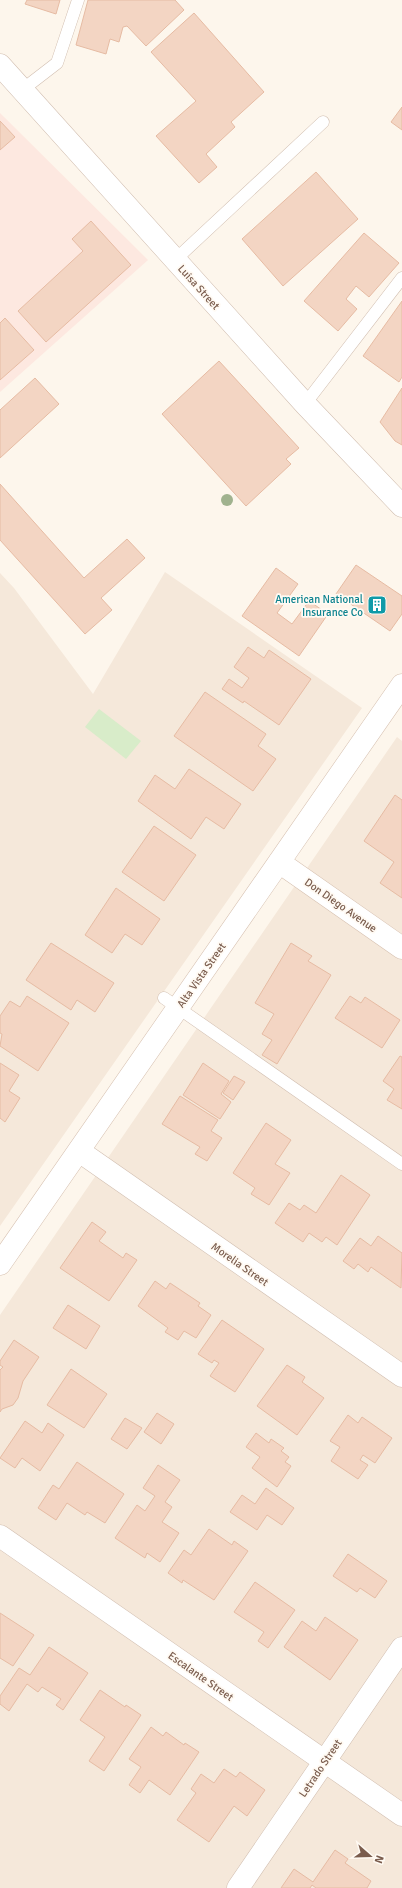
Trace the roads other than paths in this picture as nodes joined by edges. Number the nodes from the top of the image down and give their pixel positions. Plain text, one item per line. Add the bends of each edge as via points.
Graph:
1 (78, 0) edge
2 (0, 65) edge
3 (22, 90) junction
4 (323, 122) dead end
5 (175, 260) junction
6 (402, 278) edge
7 (305, 404) junction
8 (402, 506) edge
9 (402, 685) edge
10 (279, 862) junction
11 (402, 948) edge
12 (171, 1002) junction
13 (79, 1151) junction
14 (402, 1164) edge
15 (0, 1264) edge
16 (402, 1376) edge
17 (0, 1536) edge
18 (402, 1648) edge
19 (325, 1762) junction
20 (402, 1815) edge
21 (238, 1888) edge

1 - 3 lane via 57,63
2 - 3 street, Luisa Street
3 - 5 street, Luisa Street
4 - 5 lane
5 - 7 street, Luisa Street
6 - 7 lane
7 - 8 street, Luisa Street
9 - 10 street, Alta Vista Street
10 - 11 street, Don Diego Avenue
10 - 12 street, Alta Vista Street
12 - 13 street, Alta Vista Street
12 - 14 lane
13 - 15 street, Alta Vista Street
13 - 16 street, Morelia Street
17 - 19 street, Escalante Street
18 - 19 street, Letrado Street
19 - 20 street, Escalante Street
19 - 21 street, Letrado Street

